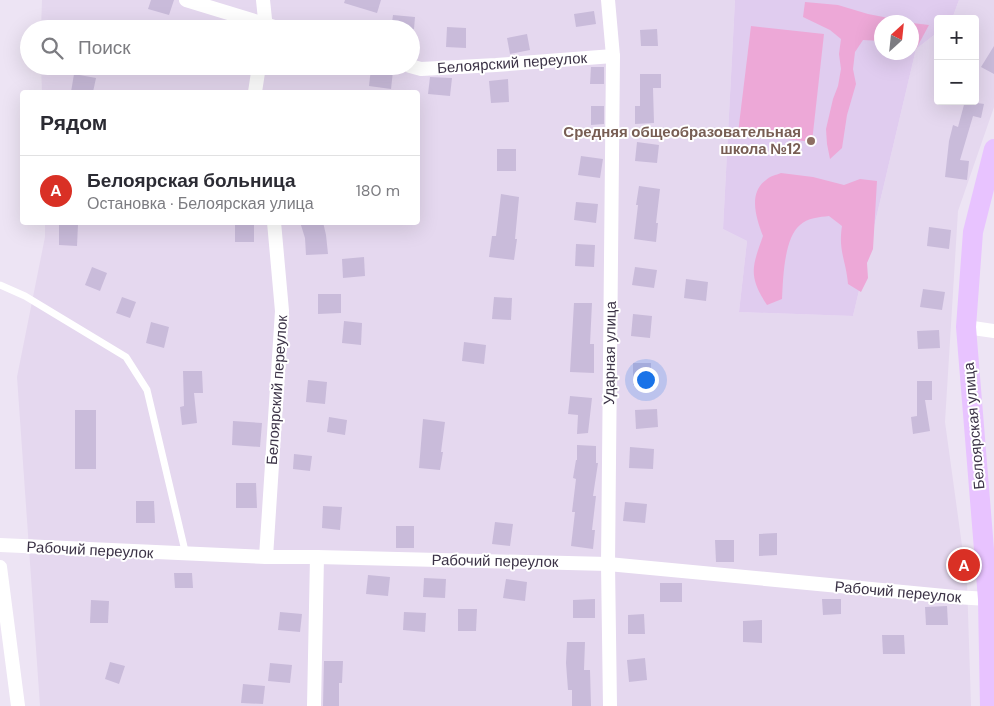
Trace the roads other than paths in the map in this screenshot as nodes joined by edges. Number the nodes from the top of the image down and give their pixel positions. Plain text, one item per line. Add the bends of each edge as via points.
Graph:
1 (186, 0) edge
2 (263, 0) edge
3 (608, 0) edge
4 (245, 20) edge
5 (265, 20) edge
6 (613, 56) junction
7 (420, 69) edge
8 (258, 75) edge
9 (255, 90) edge
10 (994, 148) edge
11 (274, 225) edge
12 (0, 285) edge
13 (966, 327) junction
14 (994, 331) edge
15 (0, 545) edge
16 (186, 555) junction
17 (317, 557) junction
18 (266, 558) junction
19 (608, 564) junction
20 (0, 567) edge
21 (988, 599) junction
22 (18, 706) edge
23 (314, 706) edge
24 (610, 706) edge
25 (990, 706) edge

1 - 4 street
2 - 5 street
3 - 6 street, Ударная улица
6 - 7 street, Белоярский переулок
6 - 19 street, Ударная улица
8 - 9 street
10 - 13 street, Белоярская улица via 973,232
11 - 18 street, Белоярский переулок via 282,311
12 - 16 lane via 25,296 126,357 147,390
13 - 14 street
13 - 21 street, Белоярская улица
15 - 16 street, Рабочий переулок
16 - 18 street, Рабочий переулок
17 - 18 street, Рабочий переулок
17 - 19 street, Рабочий переулок
17 - 23 street
19 - 21 street, Рабочий переулок
19 - 24 street, Ударная улица
20 - 22 street
21 - 25 street, Белоярская улица

